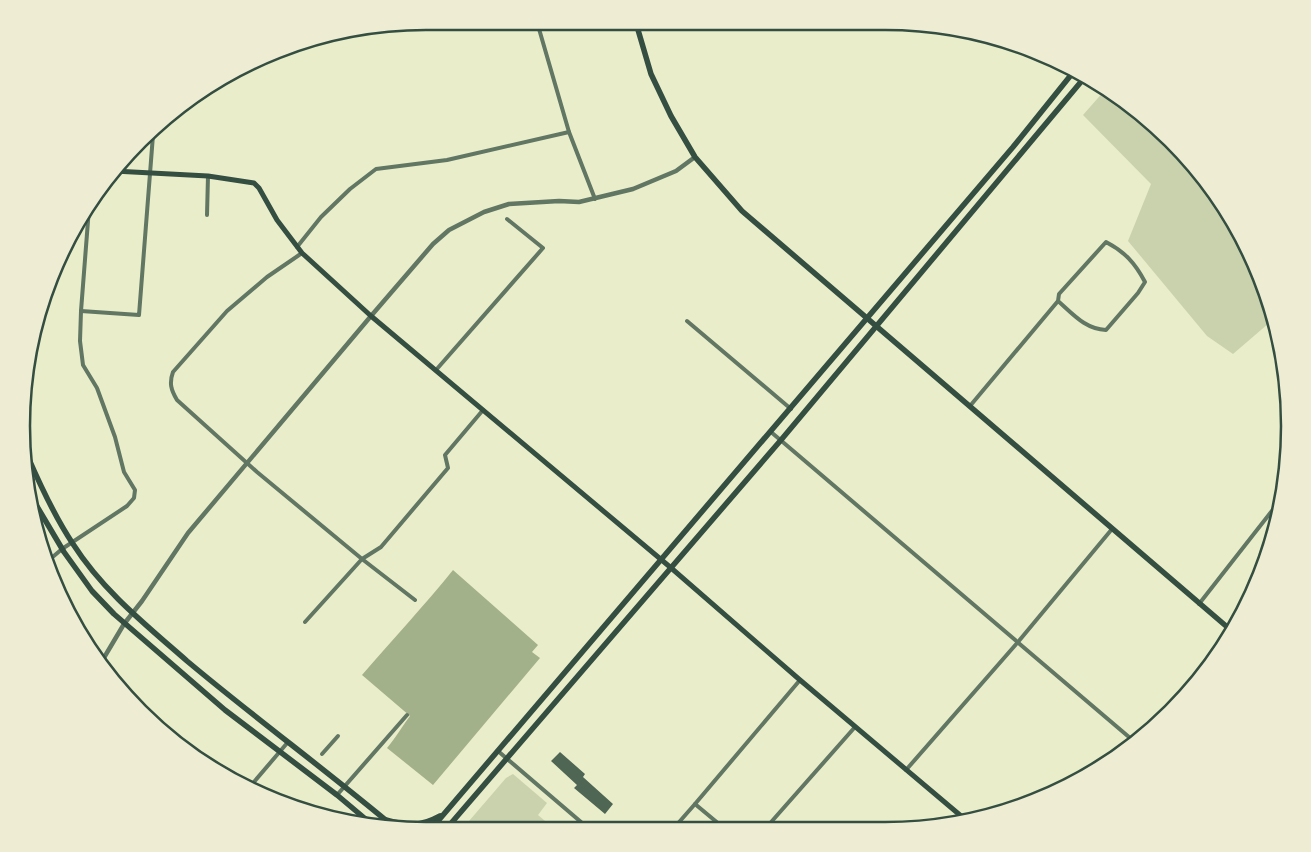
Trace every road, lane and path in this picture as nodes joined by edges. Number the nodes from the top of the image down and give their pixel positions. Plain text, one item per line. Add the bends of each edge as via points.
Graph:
1 (539, 30) edge
2 (638, 30) edge
3 (1070, 76) edge
4 (1081, 82) edge
5 (570, 132) junction
6 (153, 140) edge
7 (696, 157) junction
8 (123, 171) edge
9 (150, 172) junction
10 (208, 176) junction
11 (595, 199) junction
12 (207, 215) dead end
13 (507, 219) dead end
14 (88, 220) edge
15 (297, 247) junction
16 (302, 253) junction
17 (1058, 301) junction
18 (81, 311) junction
19 (372, 316) junction
20 (867, 318) junction
21 (687, 321) dead end
22 (876, 325) junction
23 (436, 370) junction
24 (970, 406) junction
25 (791, 409) junction
26 (483, 410) junction
27 (771, 432) junction
28 (781, 440) junction
29 (247, 462) junction
30 (32, 466) edge
31 (40, 511) edge
32 (1271, 512) edge
33 (1112, 529) junction
34 (72, 542) junction
35 (62, 549) junction
36 (52, 557) edge
37 (362, 559) junction
38 (661, 560) junction
39 (670, 567) junction
40 (415, 600) dead end
41 (1199, 604) junction
42 (132, 614) junction
43 (305, 622) dead end
44 (124, 624) junction
45 (1226, 627) edge
46 (1018, 642) junction
47 (105, 657) edge
48 (800, 680) junction
49 (406, 715) dead end
50 (855, 727) junction
51 (338, 736) dead end
52 (1129, 737) edge
53 (288, 742) junction
54 (280, 752) junction
55 (498, 752) junction
56 (322, 754) dead end
57 (506, 758) junction
58 (906, 770) junction
59 (254, 783) edge
60 (345, 786) junction
61 (338, 795) junction
62 (695, 804) junction
63 (444, 814) junction
64 (959, 815) edge
65 (363, 817) edge
66 (385, 820) edge
67 (429, 822) edge
68 (437, 822) edge
69 (452, 822) edge
70 (581, 822) edge
71 (679, 822) edge
72 (717, 822) edge
73 (771, 822) edge

1 - 5 street
2 - 7 main road via 652,74 671,116
3 - 20 main road
4 - 22 main road
5 - 11 street
5 - 15 street via 432,162 376,169 321,217
6 - 9 street
7 - 11 street via 655,181
7 - 20 main road via 742,210
8 - 9 main road
9 - 10 main road
9 - 18 street via 139,315
10 - 12 street
10 - 15 main road via 254,183
11 - 19 street via 509,204 466,220 433,244
13 - 23 street via 543,248
14 - 18 street
15 - 16 main road
16 - 19 main road
16 - 29 street via 228,311 170,379 171,391 177,400
17 - 17 street via 1060,294 1106,242 1122,250 1145,282 1106,330 1083,324
17 - 24 street
18 - 34 street via 83,365 97,388 124,472 135,490 134,498 127,506
19 - 23 main road
19 - 29 street
20 - 22 main road
20 - 25 main road
21 - 25 street
22 - 24 main road
22 - 28 main road
23 - 26 main road
24 - 33 main road
25 - 27 main road
26 - 37 street via 445,455 448,468 381,547
26 - 38 main road
27 - 28 street
27 - 38 main road
28 - 39 main road
28 - 46 street
29 - 37 street
29 - 42 street via 188,533
30 - 34 main road
31 - 35 main road
32 - 41 street
33 - 41 main road
33 - 46 street
34 - 35 street
34 - 42 main road via 102,582
35 - 36 street
35 - 44 main road via 92,591
37 - 40 street
37 - 43 street
38 - 39 main road
38 - 55 main road
39 - 48 main road
39 - 57 main road
41 - 45 main road
42 - 44 street
42 - 53 main road
44 - 47 street
44 - 54 main road
46 - 52 street
46 - 58 street
48 - 50 main road
48 - 62 street
49 - 60 street
50 - 58 main road
50 - 73 street
51 - 56 street
53 - 54 street
53 - 60 main road
54 - 59 street
54 - 61 main road
55 - 57 street
55 - 63 main road
57 - 69 main road
57 - 70 street
58 - 64 main road
60 - 61 street
60 - 66 main road
61 - 65 main road
62 - 71 street
62 - 72 street
63 - 67 main road
63 - 68 main road

